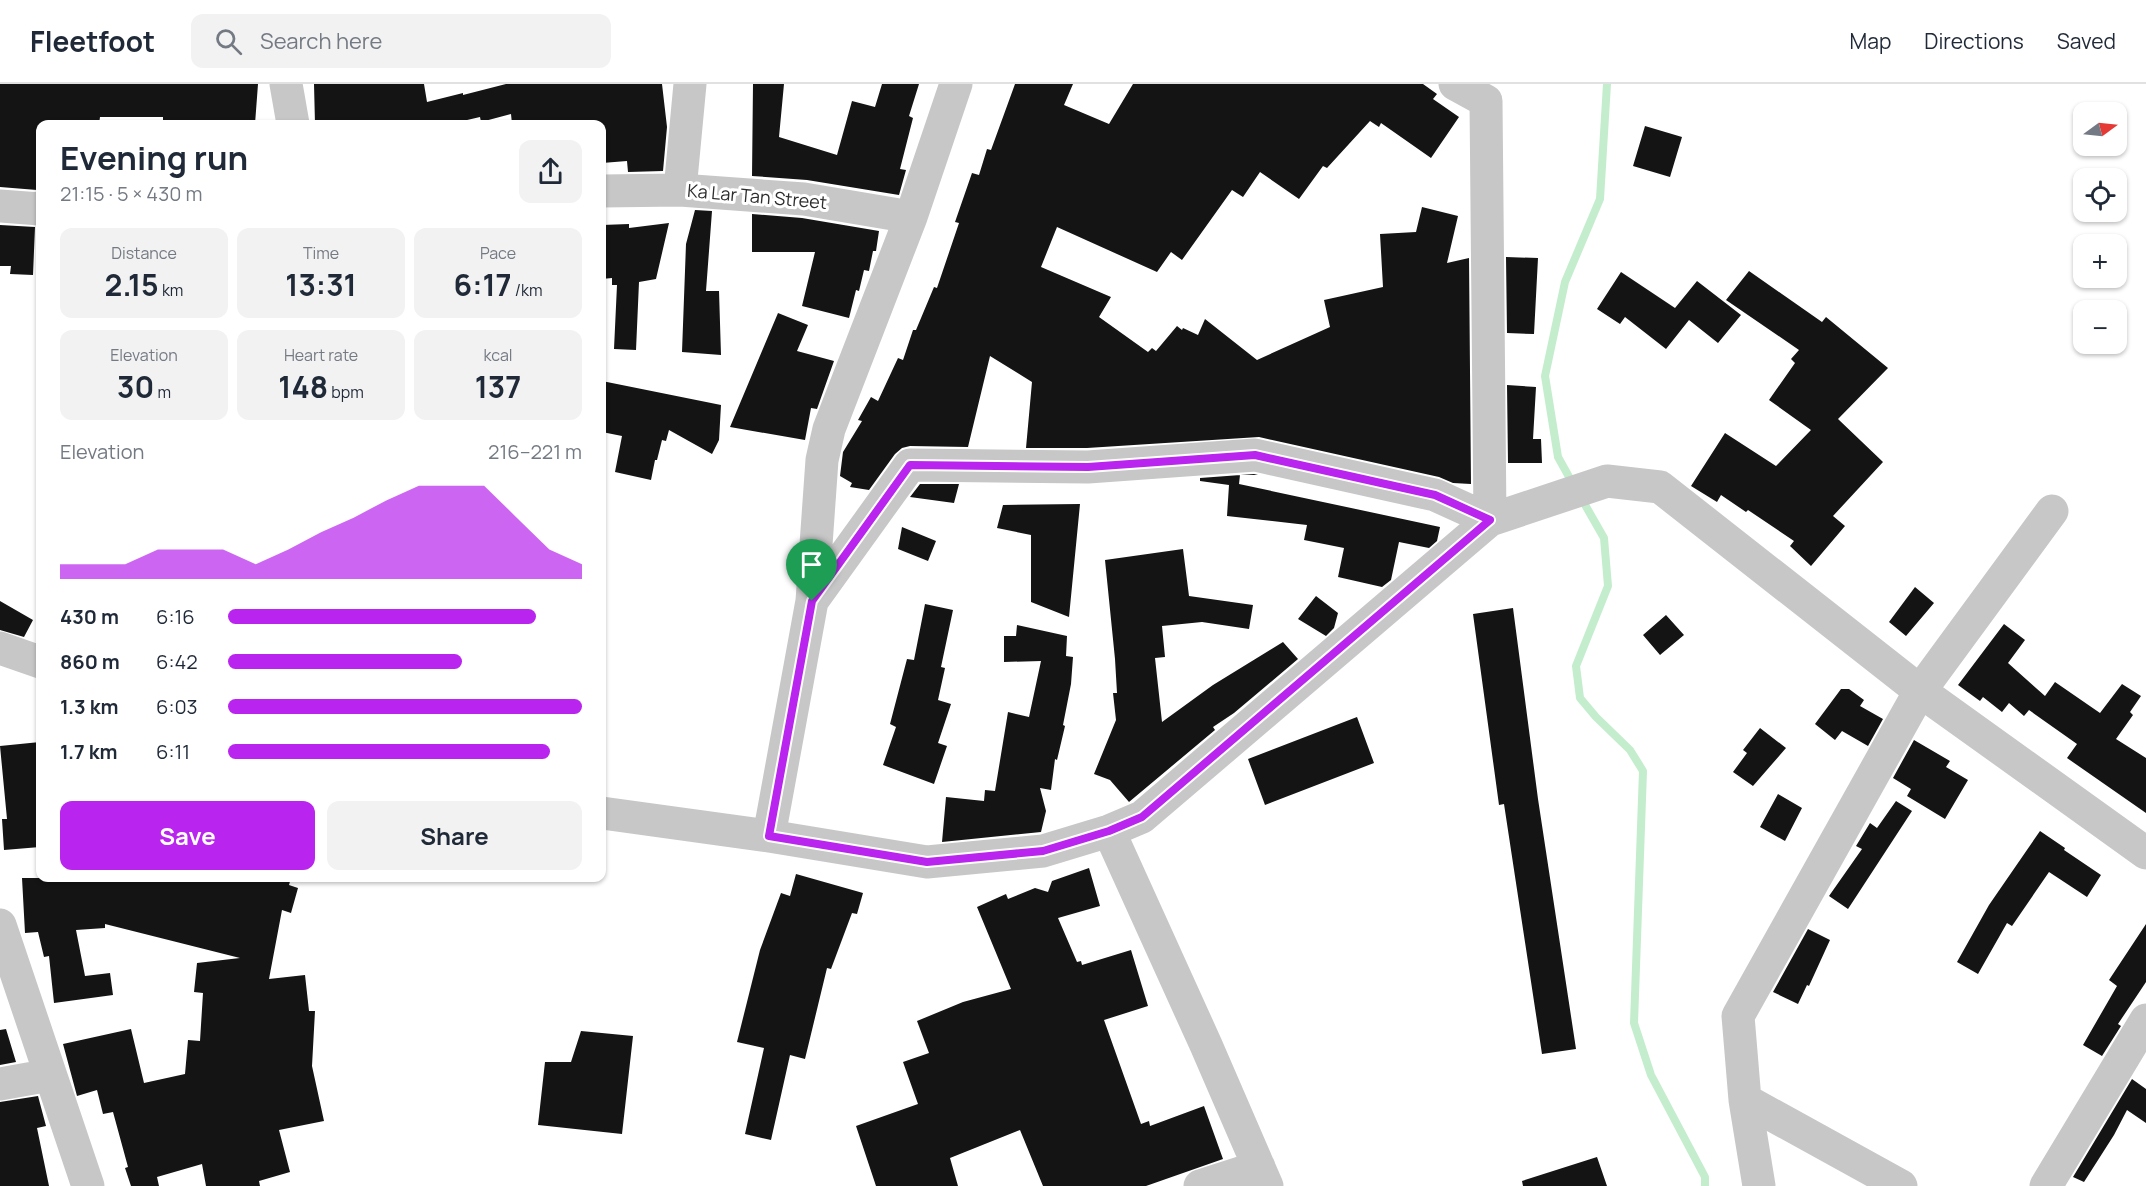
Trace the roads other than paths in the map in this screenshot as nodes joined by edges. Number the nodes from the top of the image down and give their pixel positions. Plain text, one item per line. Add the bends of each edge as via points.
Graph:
1 (286, 84) edge
2 (690, 84) edge
3 (956, 84) edge
4 (1455, 84) edge
5 (292, 120) edge
6 (680, 190) junction
7 (606, 191) edge
8 (0, 206) edge
9 (36, 209) edge
10 (910, 217) junction
11 (2052, 511) dead end
12 (1490, 520) junction
13 (812, 601) junction
14 (0, 648) edge
15 (36, 661) edge
16 (1920, 692) junction
17 (606, 814) edge
18 (1109, 831) junction
19 (769, 836) junction
20 (2146, 853) edge
21 (0, 925) edge
22 (2146, 1020) edge
23 (50, 1075) junction
24 (0, 1084) edge
25 (1745, 1100) junction
26 (1263, 1176) edge
27 (88, 1186) edge
28 (1200, 1186) edge
29 (1759, 1186) edge
30 (1901, 1186) edge
31 (2046, 1186) edge

1 - 5 street
2 - 6 street
3 - 10 street
4 - 12 street via 1486,101
6 - 7 street, Ka Lar Tan Street
6 - 10 street, Ka Lar Tan Street via 804,199
8 - 9 street
10 - 13 street via 829,429 822,460
11 - 16 street
12 - 13 street via 1435,495 1255,455 1088,467 910,465
12 - 16 street via 1607,482 1660,487
12 - 18 street via 1142,817
13 - 19 street
14 - 15 street
16 - 20 street
16 - 25 street via 1738,1016
17 - 19 street
18 - 19 street via 1043,851 927,862
18 - 26 street
21 - 23 street
22 - 31 street
23 - 24 street
23 - 27 street
25 - 29 street
25 - 30 street
26 - 28 street

